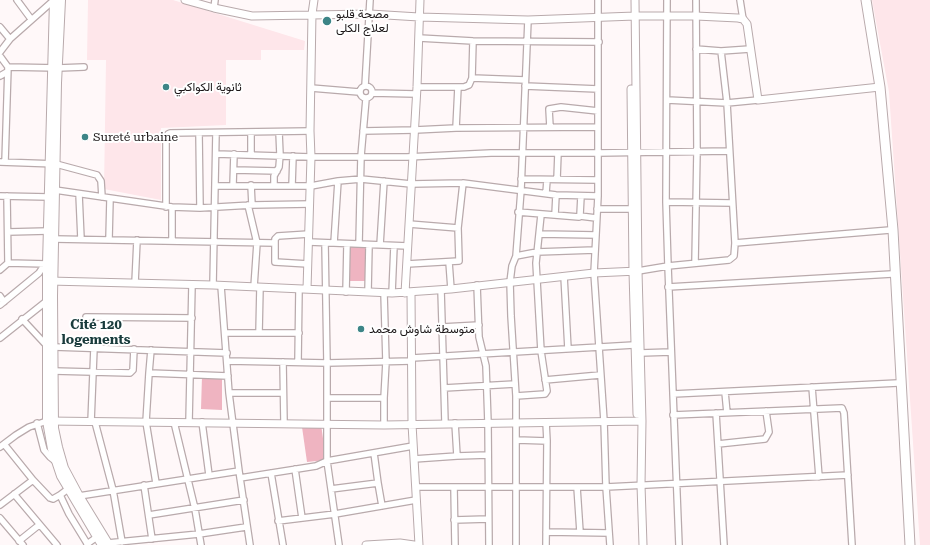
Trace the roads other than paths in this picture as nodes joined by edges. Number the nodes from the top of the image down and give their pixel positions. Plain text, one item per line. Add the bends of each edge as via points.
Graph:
1 (16, 0) edge
2 (54, 0) edge
3 (61, 0) edge
4 (185, 0) edge
5 (216, 0) edge
6 (314, 0) edge
7 (370, 0) edge
8 (420, 0) edge
9 (598, 0) edge
10 (630, 0) edge
11 (635, 0) edge
12 (667, 0) edge
13 (696, 0) edge
14 (740, 0) edge
15 (862, 0) edge
16 (866, 0) edge
17 (214, 8) junction
18 (312, 14) junction
19 (370, 14) junction
20 (632, 16) junction
21 (667, 16) junction
22 (696, 16) junction
23 (419, 17) junction
24 (599, 18) junction
25 (31, 19) junction
26 (743, 19) junction
27 (528, 20) junction
28 (0, 27) edge
29 (419, 38) junction
30 (10, 40) junction
31 (473, 41) junction
32 (526, 42) junction
33 (599, 42) junction
34 (696, 49) junction
35 (750, 49) junction
36 (721, 50) junction
37 (0, 52) edge
38 (0, 56) edge
39 (84, 67) dead end
40 (55, 68) junction
41 (8, 69) junction
42 (0, 76) edge
43 (472, 78) junction
44 (525, 80) junction
45 (366, 86) junction
46 (525, 86) junction
47 (458, 87) junction
48 (878, 87) junction
49 (311, 88) junction
50 (598, 89) junction
51 (417, 90) junction
52 (359, 92) junction
53 (372, 93) junction
54 (366, 99) junction
55 (667, 100) junction
56 (758, 100) junction
57 (696, 102) junction
58 (727, 103) junction
59 (598, 111) junction
60 (550, 127) junction
61 (598, 127) junction
62 (456, 128) junction
63 (523, 128) junction
64 (415, 130) junction
65 (363, 131) junction
66 (199, 132) junction
67 (251, 132) junction
68 (279, 132) junction
69 (310, 132) junction
70 (216, 133) junction
71 (697, 151) junction
72 (729, 151) junction
73 (634, 152) junction
74 (667, 152) junction
75 (558, 153) junction
76 (598, 153) junction
77 (216, 154) junction
78 (234, 154) junction
79 (251, 154) junction
80 (522, 154) junction
81 (280, 155) junction
82 (293, 156) junction
83 (312, 156) junction
84 (361, 156) junction
85 (413, 157) junction
86 (2, 162) edge
87 (52, 164) junction
88 (234, 170) junction
89 (277, 171) junction
90 (521, 179) junction
91 (557, 179) junction
92 (361, 180) junction
93 (547, 180) junction
94 (597, 180) junction
95 (338, 181) junction
96 (384, 181) junction
97 (463, 183) junction
98 (411, 184) junction
99 (233, 185) junction
100 (251, 185) junction
101 (215, 186) junction
102 (274, 186) junction
103 (292, 186) junction
104 (310, 186) junction
105 (55, 190) junction
106 (521, 190) junction
107 (79, 194) junction
108 (546, 194) junction
109 (556, 195) junction
110 (0, 196) edge
111 (7, 196) junction
112 (581, 196) junction
113 (598, 196) junction
114 (49, 197) junction
115 (102, 197) junction
116 (110, 199) junction
117 (666, 202) junction
118 (732, 202) junction
119 (696, 203) junction
120 (310, 204) junction
121 (250, 205) junction
122 (169, 207) junction
123 (200, 208) junction
124 (215, 208) junction
125 (597, 209) junction
126 (632, 209) junction
127 (518, 212) junction
128 (541, 215) junction
129 (555, 216) junction
130 (580, 216) junction
131 (596, 218) junction
132 (409, 224) junction
133 (458, 228) junction
134 (890, 230) junction
135 (48, 231) junction
136 (8, 232) junction
137 (309, 234) junction
138 (540, 234) junction
139 (596, 236) junction
140 (54, 239) junction
141 (81, 239) junction
142 (109, 239) junction
143 (137, 240) junction
144 (172, 241) junction
145 (215, 242) junction
146 (309, 242) junction
147 (256, 243) junction
148 (274, 243) junction
149 (325, 243) junction
150 (334, 243) junction
151 (735, 243) junction
152 (347, 244) junction
153 (359, 244) junction
154 (369, 245) junction
155 (380, 245) junction
156 (394, 246) junction
157 (408, 246) junction
158 (595, 250) junction
159 (537, 252) junction
160 (516, 256) junction
161 (449, 262) junction
162 (8, 263) junction
163 (695, 263) junction
164 (46, 264) junction
165 (308, 264) junction
166 (407, 264) junction
167 (668, 266) junction
168 (0, 270) edge
169 (636, 271) junction
170 (594, 273) junction
171 (892, 274) junction
172 (564, 276) junction
173 (537, 279) junction
174 (50, 281) junction
175 (510, 282) junction
176 (135, 283) junction
177 (192, 285) junction
178 (217, 285) junction
179 (478, 285) junction
180 (257, 287) junction
181 (668, 287) junction
182 (299, 289) junction
183 (307, 289) junction
184 (451, 289) junction
185 (325, 290) junction
186 (441, 290) junction
187 (346, 292) junction
188 (368, 292) junction
189 (384, 293) junction
190 (392, 293) junction
191 (408, 293) junction
192 (0, 296) edge
193 (50, 298) junction
194 (2, 304) edge
195 (86, 317) dead end
196 (192, 318) junction
197 (22, 319) junction
198 (479, 325) junction
199 (442, 327) junction
200 (299, 332) junction
201 (225, 333) junction
202 (259, 333) junction
203 (0, 338) edge
204 (634, 345) junction
205 (51, 347) junction
206 (598, 347) junction
207 (94, 348) junction
208 (134, 349) junction
209 (568, 349) junction
210 (151, 350) junction
211 (541, 350) junction
212 (191, 351) junction
213 (514, 352) junction
214 (640, 352) junction
215 (671, 352) junction
216 (227, 353) junction
217 (484, 353) junction
218 (443, 356) junction
219 (412, 359) junction
220 (228, 361) junction
221 (283, 362) junction
222 (298, 362) junction
223 (386, 362) junction
224 (327, 363) junction
225 (54, 370) junction
226 (93, 372) junction
227 (149, 373) junction
228 (189, 374) junction
229 (600, 375) junction
230 (228, 376) junction
231 (545, 380) junction
232 (898, 383) junction
233 (515, 384) junction
234 (486, 386) junction
235 (812, 387) junction
236 (444, 388) junction
237 (725, 392) junction
238 (229, 393) junction
239 (283, 393) junction
240 (673, 394) junction
241 (516, 396) junction
242 (327, 398) junction
243 (384, 398) junction
244 (813, 409) junction
245 (766, 411) junction
246 (716, 413) junction
247 (727, 413) junction
248 (673, 415) junction
249 (50, 421) junction
250 (604, 421) junction
251 (640, 421) junction
252 (93, 422) junction
253 (146, 422) junction
254 (174, 422) junction
255 (189, 422) junction
256 (202, 422) junction
257 (516, 422) junction
258 (546, 422) junction
259 (37, 423) junction
260 (233, 423) junction
261 (284, 423) junction
262 (326, 423) junction
263 (445, 423) junction
264 (455, 423) junction
265 (488, 423) junction
266 (412, 424) junction
267 (384, 425) junction
268 (517, 440) junction
269 (547, 440) junction
270 (50, 441) junction
271 (718, 444) junction
272 (2, 446) edge
273 (42, 446) junction
274 (413, 446) junction
275 (374, 453) junction
276 (488, 455) junction
277 (457, 456) junction
278 (414, 459) junction
279 (55, 461) junction
280 (327, 461) junction
281 (295, 469) junction
282 (239, 471) junction
283 (271, 473) junction
284 (209, 475) junction
285 (848, 475) junction
286 (819, 477) junction
287 (188, 478) junction
288 (240, 478) junction
289 (33, 480) junction
290 (721, 481) junction
291 (156, 483) junction
292 (378, 483) junction
293 (676, 484) junction
294 (144, 485) junction
295 (641, 485) junction
296 (516, 486) junction
297 (416, 487) junction
298 (454, 487) junction
299 (488, 487) junction
300 (546, 487) junction
301 (576, 487) junction
302 (606, 487) junction
303 (68, 489) junction
304 (332, 489) junction
305 (113, 490) junction
306 (14, 494) junction
307 (60, 495) junction
308 (79, 496) junction
309 (244, 500) junction
310 (416, 500) junction
311 (0, 506) edge
312 (382, 506) junction
313 (195, 508) junction
314 (335, 514) junction
315 (149, 515) junction
316 (0, 518) edge
317 (302, 518) junction
318 (488, 519) junction
319 (454, 520) junction
320 (278, 521) junction
321 (39, 524) junction
322 (246, 527) junction
323 (546, 532) junction
324 (580, 532) junction
325 (609, 532) junction
326 (199, 534) junction
327 (97, 537) junction
328 (152, 539) junction
329 (122, 542) junction
330 (139, 542) edge
331 (21, 543) edge
332 (106, 544) edge
333 (400, 544) edge
334 (57, 545) edge
335 (88, 545) edge
336 (201, 545) edge
337 (250, 545) edge
338 (283, 545) edge
339 (339, 545) edge
340 (368, 545) edge
341 (414, 545) edge
342 (419, 545) edge
343 (454, 545) edge
344 (489, 545) edge
345 (516, 545) edge
346 (546, 545) edge
347 (610, 545) edge
348 (644, 545) edge
349 (679, 545) edge
350 (724, 545) edge
351 (852, 545) edge
352 (906, 545) edge
353 (910, 545) edge

1 - 25 street
2 - 25 street
2 - 40 main road
3 - 40 main road
4 - 17 street
5 - 17 street
6 - 18 street
7 - 19 street
8 - 23 street
9 - 24 street
10 - 20 street
11 - 20 street
12 - 21 street
13 - 22 street
14 - 26 street
15 - 48 main road
16 - 48 main road
17 - 18 street via 252,16
18 - 19 street
18 - 49 street
19 - 23 street
19 - 45 street
20 - 21 street
20 - 24 street
20 - 73 street
21 - 22 street
21 - 55 street
22 - 26 street
22 - 34 street
23 - 27 street
23 - 29 street
24 - 27 street
24 - 33 street
25 - 30 street
26 - 35 street via 747,24
27 - 32 street
28 - 30 street
29 - 31 street
29 - 51 street
30 - 37 street
31 - 32 street
31 - 43 street
32 - 33 street
32 - 44 street
33 - 50 street
34 - 36 street
34 - 57 street
35 - 36 street
35 - 56 street
36 - 58 street
38 - 41 street
39 - 40 street
40 - 41 street
40 - 87 main road
41 - 42 street
41 - 86 street
43 - 44 street
43 - 47 street via 469,85
44 - 46 street
45 - 52 street
45 - 53 street via 370,87
46 - 50 street
46 - 63 street
47 - 51 street
47 - 62 street
48 - 56 street
48 - 134 main road
48 - 353 main road via 894,230
49 - 52 street
49 - 69 street
50 - 59 street
51 - 53 street
51 - 64 street
52 - 54 street via 362,98
53 - 54 street
54 - 65 street
55 - 57 street
55 - 74 street
56 - 58 street
57 - 58 street
57 - 71 street
58 - 72 street
59 - 60 street via 561,107 549,109
59 - 61 street
60 - 61 street
60 - 63 street
61 - 76 street
62 - 63 street
62 - 64 street
63 - 80 street
64 - 65 street
64 - 85 street
65 - 84 street
66 - 70 street
66 - 122 street via 172,132 166,138
66 - 123 street
67 - 68 street
67 - 70 street
67 - 79 street
68 - 69 street
68 - 81 street
69 - 83 street
70 - 77 street
71 - 72 street
71 - 74 street
71 - 119 street
72 - 118 street
73 - 74 street
73 - 76 street
73 - 126 street
73 - 169 street
74 - 117 street
75 - 76 street
75 - 80 street
75 - 91 street
76 - 94 street
77 - 78 street
77 - 101 street
78 - 79 street
78 - 88 street
79 - 81 street
80 - 85 street
80 - 90 street
81 - 82 street
81 - 89 street
82 - 83 street
82 - 103 street
83 - 84 street
83 - 104 street
84 - 85 street
84 - 92 street
85 - 98 street
86 - 87 street
87 - 105 main road
87 - 114 main road
87 - 115 street via 97,176 101,181
88 - 89 street
88 - 99 street
89 - 102 street
90 - 93 street
90 - 106 street
91 - 93 street
91 - 94 street
92 - 95 street
92 - 96 street
92 - 153 street
93 - 108 street
94 - 113 street
95 - 104 street
95 - 150 street
96 - 98 street
96 - 155 street
97 - 98 street
97 - 106 street
97 - 133 street
98 - 132 street
99 - 100 street
99 - 101 street
100 - 102 street
100 - 121 street
101 - 124 street
102 - 103 street
103 - 104 street
104 - 120 street
105 - 107 street
105 - 140 main road
106 - 108 street
106 - 127 street
107 - 115 street
107 - 141 street
108 - 109 street
109 - 112 street
109 - 129 street
110 - 111 street
111 - 114 street
111 - 136 street
112 - 113 street
112 - 130 street
113 - 125 street
114 - 135 main road
115 - 116 street
116 - 122 street
116 - 142 street
117 - 119 street
117 - 167 street
118 - 119 street
118 - 151 street
119 - 163 street
120 - 121 street
120 - 137 street
121 - 124 street
121 - 147 street
122 - 123 street
122 - 144 street
123 - 124 street
124 - 145 street
125 - 126 street
125 - 131 street
126 - 169 street
127 - 128 street
127 - 160 street
128 - 129 street
128 - 138 street
129 - 130 street
130 - 131 street
131 - 139 street
132 - 133 street
132 - 157 street
133 - 161 street via 459,261
134 - 151 street
134 - 171 main road
135 - 136 street
135 - 164 main road
136 - 162 street
137 - 146 street
137 - 148 street via 278,236
138 - 139 street
138 - 159 street
139 - 158 street
140 - 141 street
140 - 174 main road
141 - 142 street
142 - 143 street
143 - 144 street
143 - 176 street
144 - 145 street
145 - 147 street
145 - 178 street
146 - 149 street
146 - 165 street
147 - 148 street
147 - 180 street
148 - 165 street via 275,262
149 - 150 street
149 - 185 street
150 - 152 street
151 - 163 street via 732,259
152 - 153 street
152 - 187 street
153 - 154 street
154 - 155 street
154 - 188 street
155 - 156 street
156 - 157 street
156 - 190 street
157 - 166 street
158 - 159 street
158 - 170 street
159 - 160 street
159 - 173 street
160 - 175 street
161 - 166 street
161 - 184 street
162 - 164 street
162 - 168 street
163 - 167 street
164 - 174 main road
164 - 194 street
165 - 183 street
166 - 191 street
167 - 169 street
167 - 181 street
169 - 170 street
169 - 204 street
169 - 214 street
170 - 172 street
170 - 206 street
171 - 181 street
171 - 232 main road
172 - 173 street
172 - 209 street
173 - 175 street
173 - 211 street
174 - 176 street
174 - 193 main road
175 - 179 street
175 - 213 street
176 - 177 street
177 - 178 street
177 - 196 street
178 - 180 street
178 - 201 street
179 - 184 street
179 - 198 street
180 - 182 street
180 - 202 street
181 - 215 street
182 - 183 street
182 - 200 street
183 - 185 street
184 - 186 street
185 - 187 street
185 - 224 street
186 - 191 street
186 - 199 street
187 - 188 street
188 - 189 street
189 - 190 street
189 - 223 street
190 - 191 street
191 - 219 street
192 - 194 street
193 - 197 street
193 - 205 main road
195 - 196 street
196 - 212 street
197 - 203 street
197 - 205 street
198 - 199 street
198 - 217 street
199 - 218 street
200 - 202 street
200 - 222 street
201 - 202 street
201 - 216 street
204 - 206 street
204 - 251 street
205 - 207 street
205 - 225 main road
205 - 249 main road
206 - 209 street
206 - 229 street
207 - 208 street
207 - 226 street
208 - 210 street
208 - 226 street via 133,370 130,373
209 - 211 street
210 - 212 street
210 - 227 street
211 - 213 street
211 - 231 street
212 - 216 street
212 - 228 street
213 - 217 street
213 - 233 street
214 - 215 street
214 - 251 street
215 - 240 street
216 - 220 street
217 - 218 street
217 - 234 street
218 - 219 street
218 - 236 street
219 - 223 street
219 - 266 street
220 - 221 street
220 - 230 street
221 - 222 street
221 - 239 street
222 - 224 street
223 - 224 street
223 - 243 street
224 - 242 street
225 - 226 street
225 - 249 main road
226 - 252 street
227 - 228 street
227 - 253 street
228 - 230 street
228 - 255 street
229 - 231 street
229 - 250 street
230 - 238 street
231 - 241 street via 544,394
232 - 235 street
232 - 352 main road
233 - 234 street
233 - 241 street
234 - 236 street
234 - 265 street
235 - 237 street
235 - 244 street
236 - 263 street
237 - 240 street
237 - 247 street
238 - 239 street
238 - 260 street
239 - 261 street
240 - 248 street
241 - 257 street
242 - 243 street
242 - 262 street
243 - 267 street
244 - 245 street
244 - 285 street via 840,407 843,410
244 - 286 street
245 - 247 street
245 - 271 street via 768,432 765,440
246 - 247 street
246 - 248 street
246 - 271 street
248 - 293 street
249 - 252 street
249 - 259 street
249 - 270 main road
249 - 308 main road via 64,468
250 - 251 street
250 - 258 street
250 - 302 street
251 - 295 street
252 - 253 street
252 - 305 street
253 - 254 street
253 - 291 street
254 - 255 street
254 - 287 street
255 - 256 street
256 - 260 street
256 - 284 street
257 - 258 street
257 - 265 street
257 - 268 street
258 - 269 street
259 - 272 street
259 - 273 street
260 - 261 street
260 - 282 street
261 - 262 street
262 - 267 street
262 - 280 street
263 - 264 street
263 - 266 street
264 - 265 street
264 - 277 street
265 - 276 street
266 - 267 street
266 - 274 street
268 - 269 street
268 - 296 street
269 - 300 street
270 - 273 street
270 - 279 main road
271 - 290 street
272 - 289 street
273 - 279 street via 46,454
274 - 275 street
274 - 278 street
275 - 280 street
275 - 292 street
276 - 277 street
276 - 299 street
277 - 278 street
278 - 297 street
279 - 303 main road
280 - 281 street via 316,466
280 - 304 street
281 - 283 street
281 - 317 street
282 - 284 street
282 - 288 street
283 - 288 street
283 - 320 street
284 - 287 street
285 - 286 street
285 - 351 street
286 - 290 street
287 - 291 street
287 - 313 street
288 - 309 street
289 - 306 street
289 - 307 street via 50,498
290 - 293 street
290 - 350 street
291 - 294 street
292 - 304 street
292 - 312 street
293 - 295 street
293 - 349 street
294 - 305 street
294 - 315 street
295 - 302 street
295 - 348 street
296 - 299 street
296 - 300 street
296 - 345 street
297 - 298 street
297 - 310 street
298 - 299 street
298 - 319 street
299 - 318 street
300 - 301 street
300 - 323 street
301 - 302 street
301 - 324 street
302 - 325 street
303 - 307 street
303 - 327 main road
304 - 314 street
305 - 308 street
305 - 329 street
306 - 311 street
306 - 321 street
307 - 335 street
308 - 332 main road
309 - 313 street
309 - 322 street
310 - 312 street
310 - 342 street
312 - 314 street
313 - 315 street
313 - 326 street
314 - 317 street
314 - 339 street
315 - 328 street
316 - 331 street
317 - 320 street
318 - 319 street
318 - 344 street
319 - 343 street
320 - 338 street
321 - 331 street
321 - 334 street
322 - 326 street
322 - 337 street
323 - 324 street
323 - 346 street
324 - 325 street
325 - 347 street
326 - 328 street
326 - 336 street
327 - 332 main road
327 - 335 street
328 - 330 street
329 - 330 street
329 - 332 street
333 - 340 street
333 - 341 street

